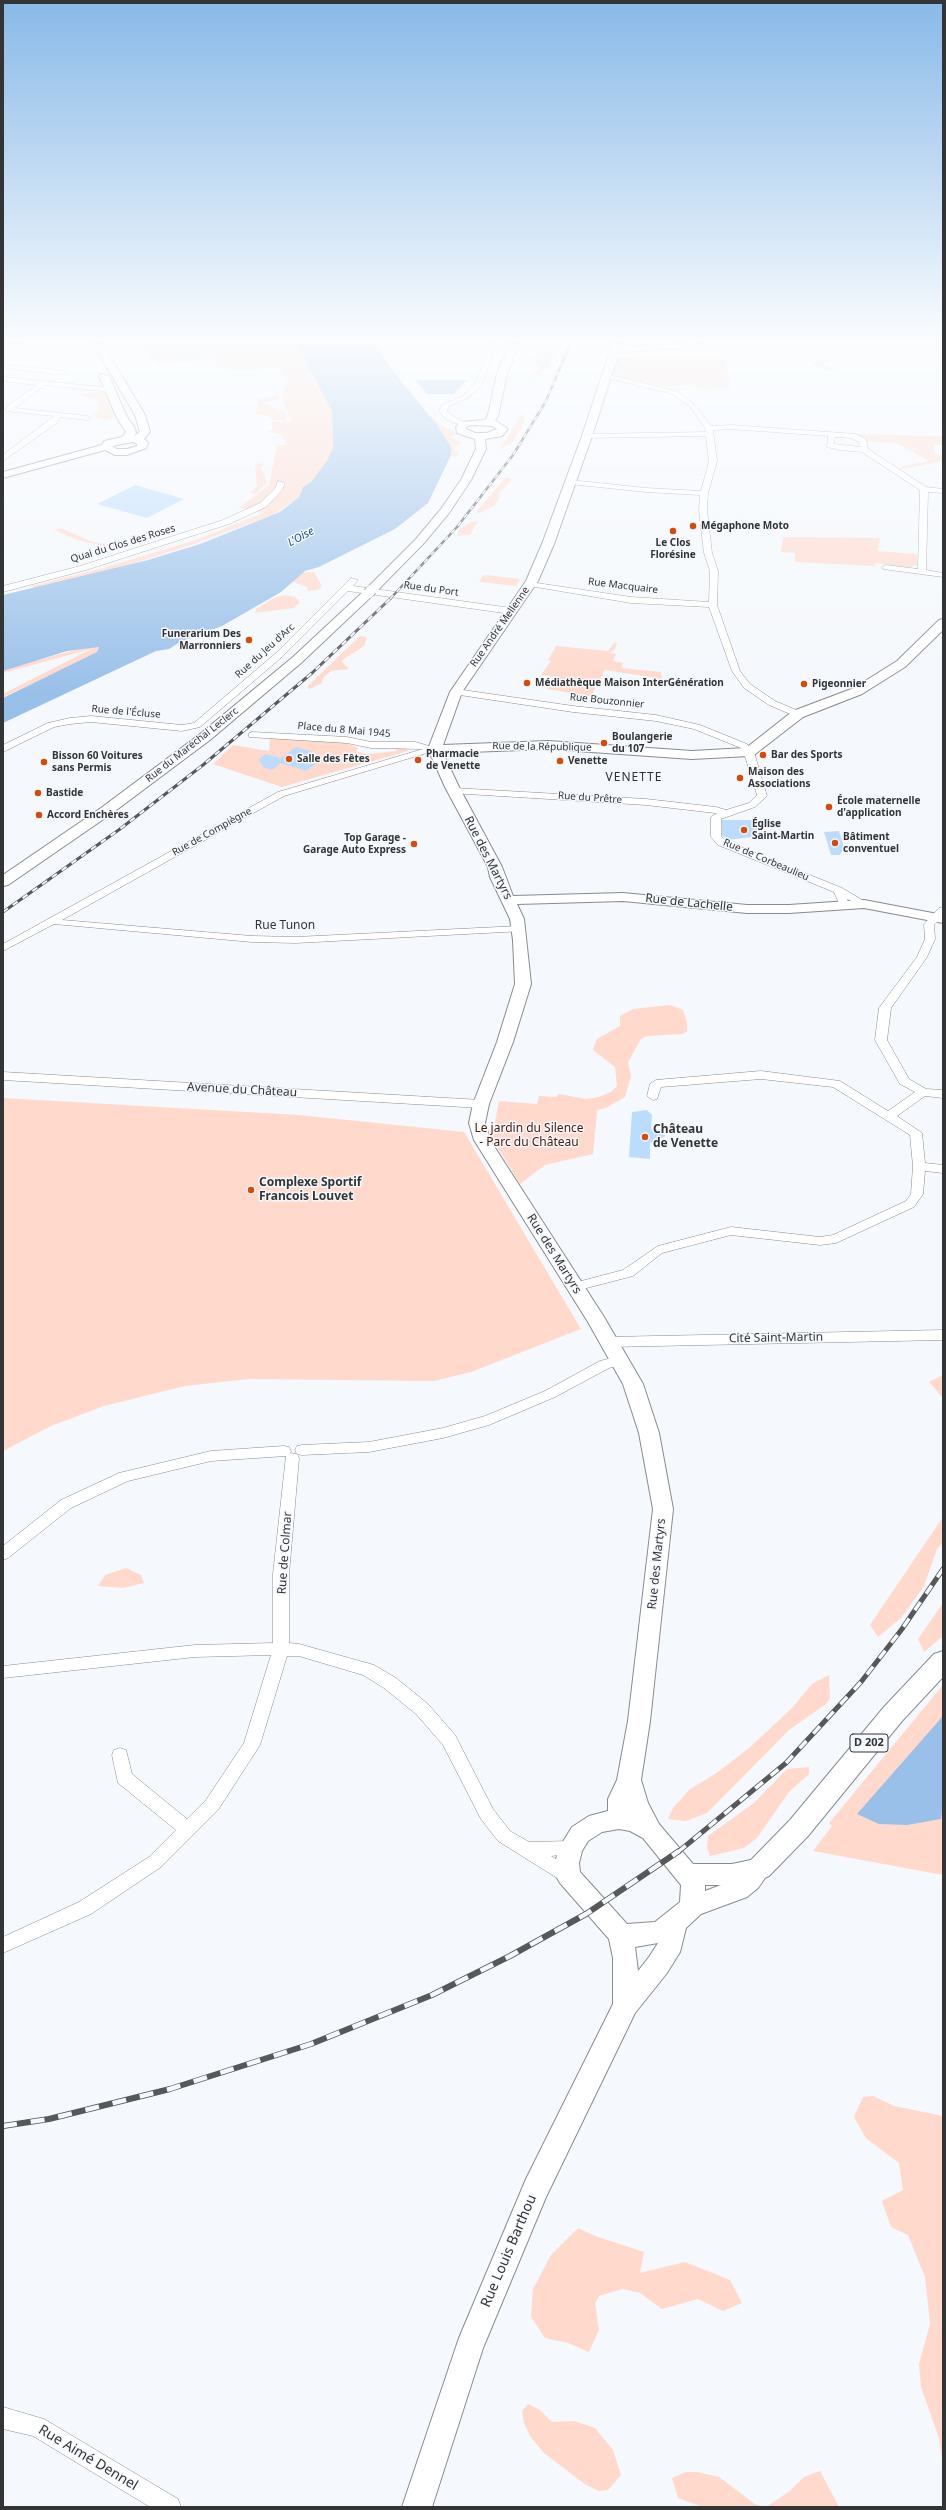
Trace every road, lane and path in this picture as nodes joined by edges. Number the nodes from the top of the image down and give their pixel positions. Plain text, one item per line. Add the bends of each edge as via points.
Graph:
1 (61, 461) edge
2 (70, 461) edge
3 (475, 461) edge
4 (578, 461) edge
5 (713, 461) edge
6 (882, 461) edge
7 (3, 475) edge
8 (3, 481) edge
9 (570, 482) junction
10 (282, 483) dead end
11 (924, 489) junction
12 (943, 490) edge
13 (704, 493) junction
14 (886, 567) dead end
15 (922, 572) junction
16 (943, 575) edge
17 (354, 580) dead end
18 (530, 584) junction
19 (348, 588) junction
20 (3, 589) edge
21 (713, 605) junction
22 (511, 611) junction
23 (943, 622) edge
24 (456, 692) junction
25 (798, 714) junction
26 (182, 728) joint
27 (252, 735) dead end
28 (435, 749) junction
29 (3, 750) edge
30 (749, 752) junction
31 (454, 791) junction
32 (725, 813) junction
33 (3, 882) edge
34 (838, 890) junction
35 (509, 900) junction
36 (867, 904) junction
37 (845, 906) junction
38 (940, 916) edge
39 (52, 920) junction
40 (519, 929) junction
41 (3, 948) edge
42 (3, 1076) edge
43 (923, 1092) junction
44 (943, 1094) edge
45 (653, 1096) dead end
46 (481, 1104) junction
47 (889, 1116) junction
48 (919, 1166) junction
49 (943, 1169) edge
50 (575, 1287) junction
51 (943, 1335) edge
52 (608, 1342) junction
53 (619, 1361) junction
54 (293, 1453) junction
55 (3, 1554) edge
56 (281, 1649) junction
57 (943, 1661) edge
58 (3, 1672) edge
59 (120, 1755) dead end
60 (629, 1780) junction
61 (619, 1819) junction
62 (188, 1829) junction
63 (651, 1831) junction
64 (571, 1848) junction
65 (526, 1850) junction
66 (760, 1868) junction
67 (689, 1875) junction
68 (568, 1876) junction
69 (692, 1906) junction
70 (674, 1923) junction
71 (620, 1934) junction
72 (3, 1945) edge
73 (626, 2005) junction
74 (3, 2418) edge
75 (170, 2507) edge
76 (418, 2507) edge

1 - 7 street
2 - 8 street
3 - 33 street, Rue du Maréchal Leclerc via 445,511 420,542 297,660 205,737 111,808
4 - 9 street, Rue André Mellenne
5 - 13 street
6 - 11 street
9 - 13 street
9 - 18 street, Rue André Mellenne
10 - 20 street, Quai du Clos des Roses via 263,505 226,522 83,568
11 - 12 street
11 - 15 street
13 - 21 street via 706,538 714,571
14 - 15 street
15 - 16 street
17 - 19 street, Rue du Jeu d'Arc
18 - 21 street, Rue Macquaire via 631,600
18 - 22 street, Rue André Mellenne
19 - 22 street, Rue du Port
19 - 26 street, Rue du Jeu d'Arc via 279,655 197,725
21 - 25 street via 725,643 742,681 772,703
22 - 24 street, Rue André Mellenne
23 - 25 street via 901,664 858,691
24 - 28 street, Rue André Mellenne
24 - 30 street, Rue Bouzonnier via 689,724 744,746
25 - 30 street
26 - 29 street, Rue de l'Écluse via 91,719 70,721 51,725
27 - 28 street, Place du 8 Mai 1945 via 347,740 371,745 415,745
28 - 30 street, Rue de la République via 548,745 692,755
28 - 31 street, Rue des Martyrs
28 - 39 street, Rue de Compiègne via 281,794
30 - 32 street via 762,796 752,805
31 - 32 street, Rue du Prêtre via 654,802
31 - 35 street, Rue des Martyrs via 495,867 497,877
32 - 34 street, Rue de Corbeaulieu via 714,820 716,837 722,843
34 - 36 street, Rue de Corbeaulieu
34 - 37 street
35 - 37 street, Rue de Lachelle via 623,897 746,909
35 - 40 street, Rue des Martyrs
36 - 37 street, Rue de Lachelle
36 - 38 street, Rue de Corbeaulieu
38 - 43 street via 929,924 930,939 922,957 885,1008 881,1040 904,1081
39 - 40 street, Rue Tunon via 60,923 252,939 296,940
39 - 41 street, Rue de Compiègne
40 - 46 street, Rue des Martyrs via 523,984 505,1042
42 - 46 street, Avenue du Château
43 - 44 street
43 - 47 street
45 - 47 street via 656,1084 761,1075 836,1084
46 - 50 street, Rue des Martyrs via 477,1123 482,1140
47 - 48 street via 916,1133
48 - 49 street
48 - 50 street via 917,1194 910,1204 836,1239 820,1242 731,1231 658,1250 628,1273
50 - 52 street, Rue des Martyrs
51 - 52 street, Cité Saint-Martin
52 - 53 street, Rue des Martyrs
53 - 54 street via 605,1364 550,1394 489,1420 443,1433 369,1447
53 - 60 street, Rue des Martyrs via 633,1384 649,1432 663,1509
54 - 55 street via 211,1456 124,1477 66,1504
54 - 56 street, Rue de Colmar via 281,1574
56 - 58 street via 195,1651
56 - 62 street, Rue de Colmar via 252,1745 212,1805
56 - 65 street via 313,1653 368,1670 390,1683 422,1708 449,1740 487,1814 504,1836
57 - 66 main road, D 202 via 894,1714 799,1828
59 - 62 street via 124,1778
60 - 61 street, Rue des Martyrs via 620,1799
60 - 63 street, Rue des Martyrs via 637,1804
61 - 63 street via 634,1822
61 - 64 street via 597,1823 580,1834
62 - 72 street, Rue de Colmar via 155,1862 85,1908
63 - 67 street
64 - 65 street
64 - 68 street via 567,1863
65 - 68 street
66 - 67 street via 732,1874
66 - 69 street, D 202 via 738,1889
67 - 69 street via 694,1882
68 - 71 street
69 - 70 street
70 - 71 street via 660,1932 645,1935
70 - 73 street via 671,1944 658,1965
71 - 73 street via 625,1958
73 - 76 street, Rue Louis Barthou via 536,2188 497,2277 469,2348
74 - 75 street, Rue Aimé Dennel via 37,2426

